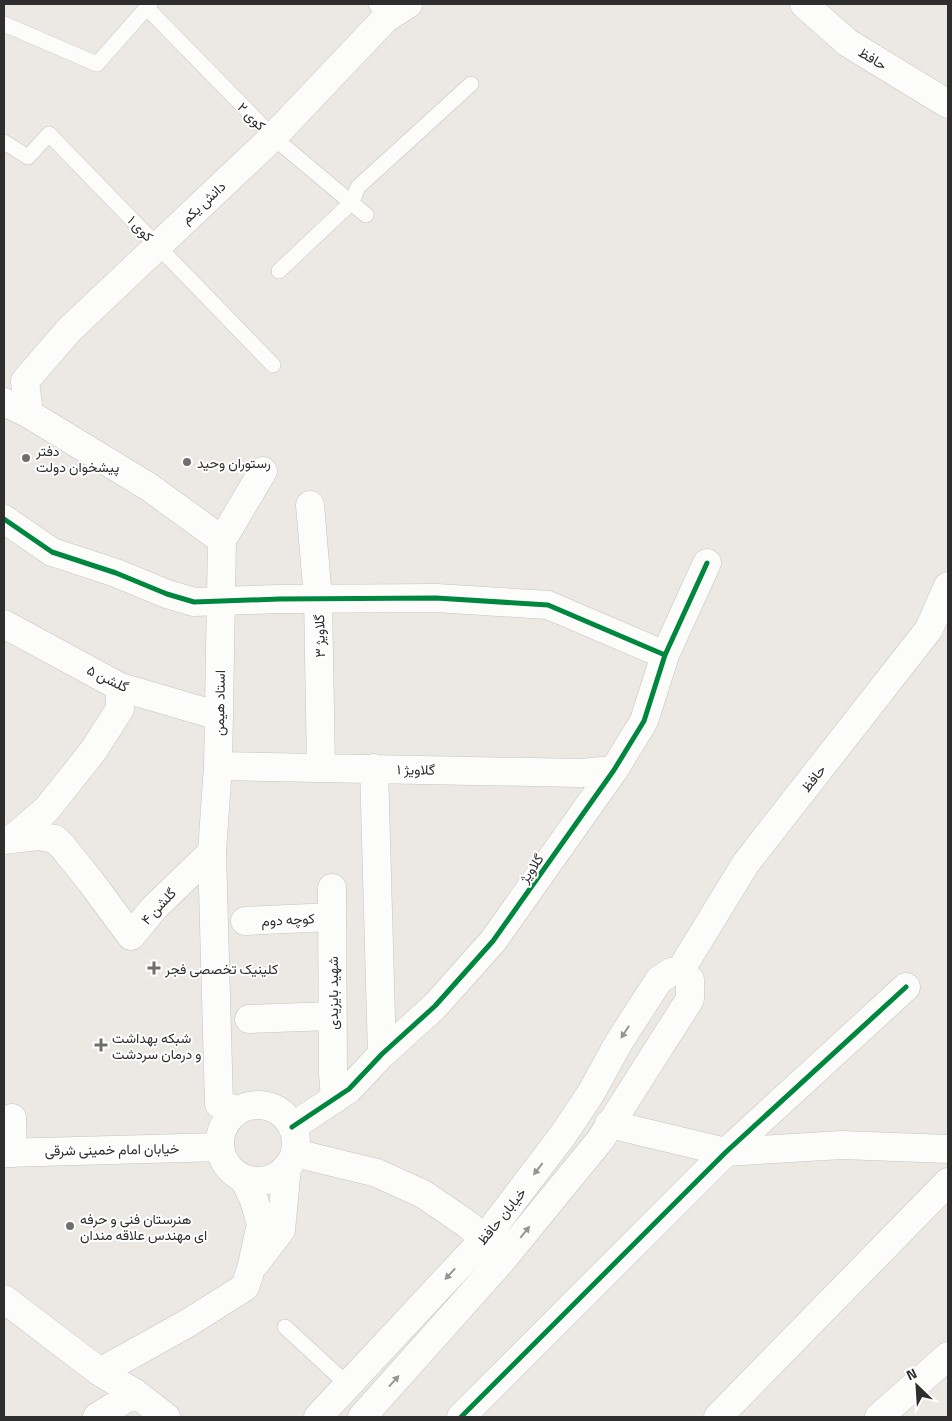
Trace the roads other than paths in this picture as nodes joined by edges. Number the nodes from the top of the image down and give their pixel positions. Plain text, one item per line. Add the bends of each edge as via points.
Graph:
1 (408, 4) edge
2 (804, 4) edge
3 (148, 6) edge
4 (381, 11) edge
5 (4, 24) edge
6 (471, 84) dead end
7 (948, 104) edge
8 (273, 137) junction
9 (4, 142) edge
10 (352, 202) junction
11 (366, 215) dead end
12 (158, 245) junction
13 (280, 271) dead end
14 (273, 365) dead end
15 (4, 402) edge
16 (30, 414) junction
17 (263, 471) dead end
18 (310, 505) dead end
19 (4, 519) edge
20 (222, 540) junction
21 (707, 563) dead end
22 (948, 586) edge
23 (318, 598) junction
24 (220, 601) junction
25 (4, 624) edge
26 (665, 655) junction
27 (120, 687) junction
28 (219, 716) junction
29 (218, 766) junction
30 (321, 768) junction
31 (374, 768) junction
32 (614, 770) junction
33 (8, 839) edge
34 (212, 852) junction
35 (332, 888) dead end
36 (332, 917) junction
37 (245, 921) dead end
38 (680, 971) junction
39 (906, 987) dead end
40 (332, 1016) junction
41 (249, 1019) dead end
42 (382, 1054) junction
43 (591, 1093) junction
44 (335, 1099) junction
45 (238, 1110) junction
46 (615, 1116) junction
47 (12, 1118) dead end
48 (563, 1135) junction
49 (220, 1147) junction
50 (291, 1149) junction
51 (948, 1149) edge
52 (726, 1152) junction
53 (8, 1153) edge
54 (586, 1156) junction
55 (244, 1179) junction
56 (948, 1182) edge
57 (484, 1239) junction
58 (503, 1259) junction
59 (248, 1278) junction
60 (4, 1299) edge
61 (285, 1328) dead end
62 (948, 1356) edge
63 (100, 1372) junction
64 (348, 1385) junction
65 (135, 1393) junction
66 (97, 1417) edge
67 (166, 1417) edge
68 (318, 1417) edge
69 (362, 1417) edge
70 (461, 1417) edge
71 (718, 1417) edge
72 (879, 1417) edge

1 - 4 street, دانش یکم
2 - 7 street, حافظ via 848,43
3 - 5 lane via 97,64
3 - 8 lane, کوی ۲
4 - 8 street, دانش یکم
6 - 10 lane via 358,187
8 - 10 lane, کوی ۲
8 - 12 street, دانش یکم
9 - 12 lane, کوی ۱ via 28,157 49,134
10 - 11 lane, کوی ۲
10 - 13 lane
12 - 14 lane, کوی ۱
12 - 16 street, دانش یکم via 69,330 25,381
15 - 16 street
16 - 20 street via 149,487
17 - 20 street
18 - 23 street, گلاویژ ۳
19 - 24 street via 52,552 194,602
20 - 24 street, استاد هیمن
21 - 26 street, گلاویژ
22 - 38 street, حافظ via 929,629 746,863
23 - 24 street
23 - 26 street via 436,598 548,605
23 - 30 street, گلاویژ ۳
24 - 28 street, استاد هیمن
25 - 27 street, گلشن ۵
26 - 32 street, گلاویژ via 644,721
27 - 28 street, گلشن ۵
27 - 33 street via 120,709 93,751 47,809
28 - 29 street, استاد هیمن
29 - 30 street, گلاویژ ۱
29 - 34 street, استاد هیمن
30 - 31 street, گلاویژ ۱
31 - 32 street, گلاویژ ۱ via 580,773
31 - 42 street
32 - 42 street, گلاویژ via 493,941 435,1006
33 - 34 street, گلشن ۴ via 38,836 55,839 131,936 154,908
34 - 45 street, استاد هیمن via 219,1104
35 - 36 street, شهید بایزیدی
36 - 37 street, کوچه دوم
36 - 40 street, شهید بایزیدی
38 -> 43 street, خیابان حافظ via 670,972 659,980
38 - 46 street via 690,980 690,999
39 - 52 street
40 - 41 street
40 - 44 street, شهید بایزیدی
42 - 44 street, گلاویژ
43 - 46 street via 595,1105
43 - 48 street, خیابان حافظ
44 - 50 street, گلاویژ
45 - 49 street via 227,1120 221,1133
45 - 50 street via 264,1105 281,1113 288,1120
46 - 52 street
46 - 54 street
47 - 53 street
48 - 54 street via 577,1125 588,1128 592,1141
48 -> 57 street, خیابان حافظ
49 - 53 street, خیابان امام خمینی شرقی
49 - 55 street via 232,1172
50 - 55 street via 278,1175 268,1180
50 - 57 street via 377,1173 424,1194
50 - 59 street via 282,1230
51 - 52 street via 842,1146
52 - 70 street
58 -> 54 street
55 - 59 street via 261,1224
56 - 71 street
57 - 58 street
57 -> 64 street, خیابان حافظ
69 -> 58 street
59 - 63 street via 188,1323
60 - 63 street
61 - 64 lane
62 - 72 street
63 - 65 street
64 - 68 street, خیابان حافظ
65 - 66 street
65 - 67 street

